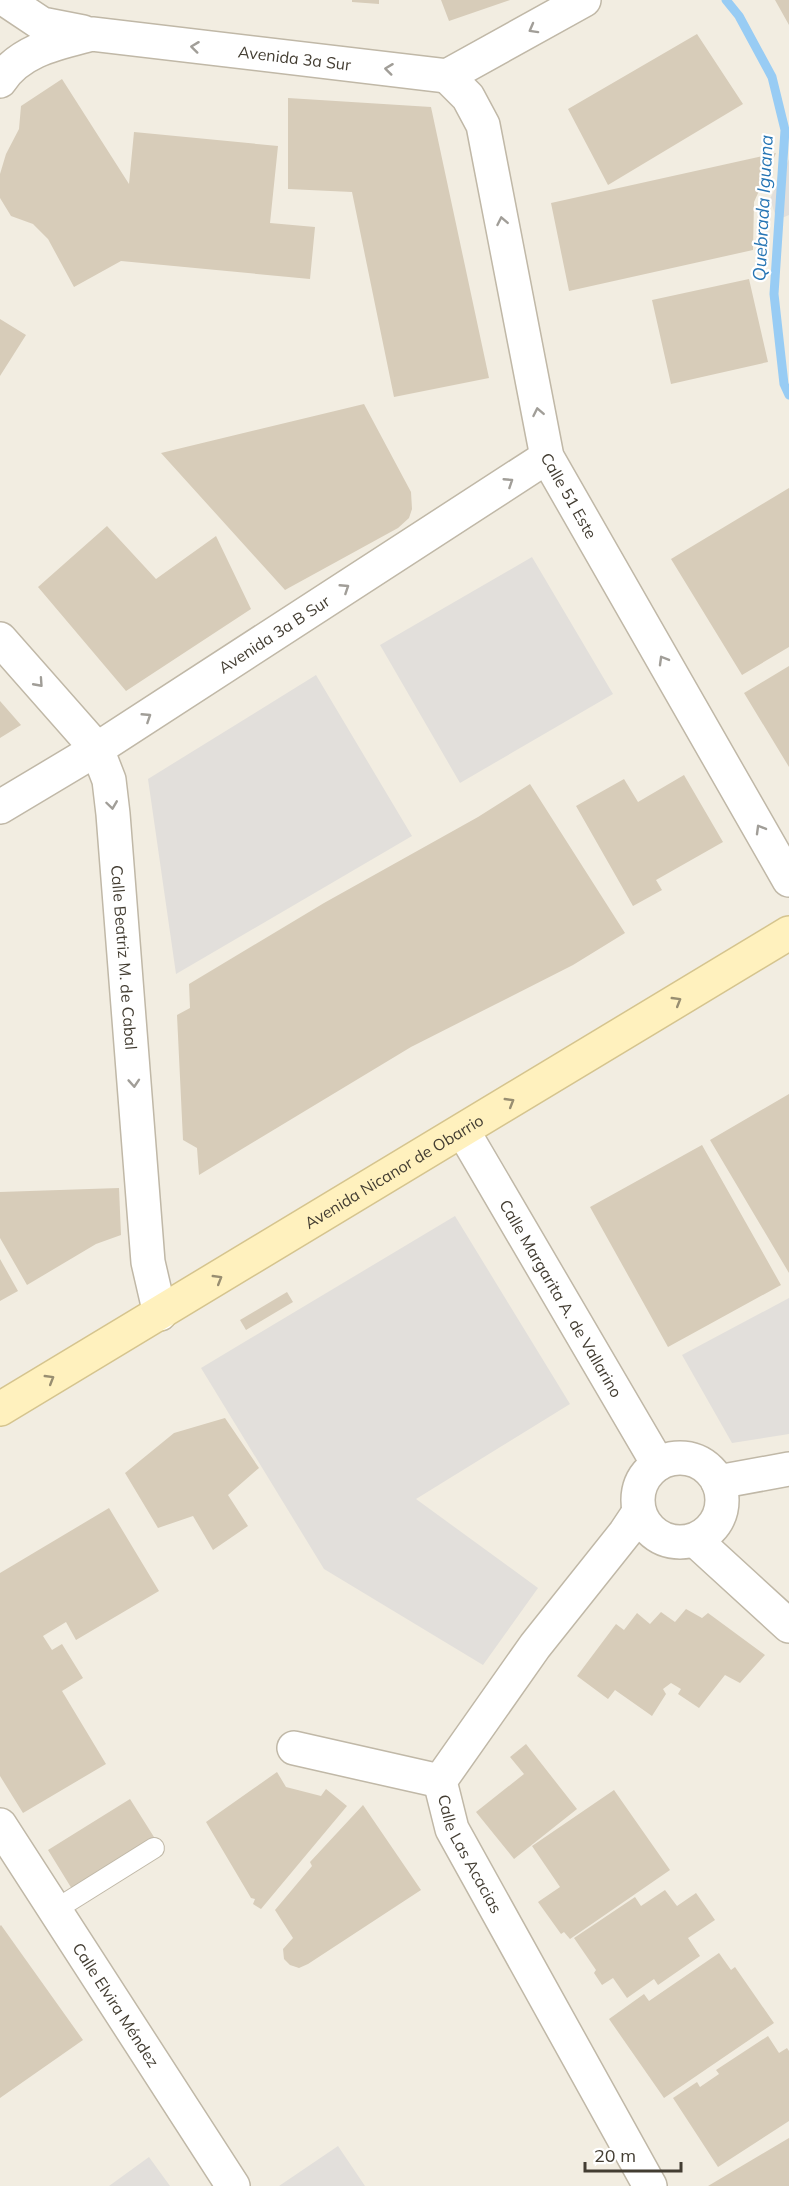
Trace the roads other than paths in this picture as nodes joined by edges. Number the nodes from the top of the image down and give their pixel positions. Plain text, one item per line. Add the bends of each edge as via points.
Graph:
1 (584, 0) edge
2 (7, 1) edge
3 (92, 34) junction
4 (5, 74) edge
5 (447, 76) junction
6 (547, 458) junction
7 (0, 639) edge
8 (98, 749) junction
9 (0, 807) edge
10 (789, 879) edge
11 (789, 933) edge
12 (463, 1131) junction
13 (160, 1314) junction
14 (0, 1409) edge
15 (658, 1464) junction
16 (789, 1469) edge
17 (718, 1482) junction
18 (639, 1512) junction
19 (695, 1540) junction
20 (789, 1626) edge
21 (294, 1748) dead end
22 (440, 1781) junction
23 (0, 1825) edge
24 (154, 1848) dead end
25 (55, 1911) junction
26 (233, 2186) edge
27 (650, 2186) edge

1 -> 5 street
2 - 3 street via 42,24
2 - 4 street via 16,36
3 - 4 street, Avenida 3a Sur via 47,45
5 -> 3 street, Avenida 3a Sur
6 -> 5 street, Calle 51 Este via 483,125 468,97
8 -> 6 street, Avenida 3a B Sur
10 -> 6 street, Calle 51 Este
7 -> 8 street, Calle Beatriz M. de Cabal
8 - 9 street, Avenida 3a B Sur
8 -> 13 street, Calle Beatriz M. de Cabal via 109,780 113,814 148,1262
12 -> 11 main road, Avenida Nicanor de Obarrio
13 -> 12 main road, Avenida Nicanor de Obarrio
12 - 15 street, Calle Margarita A. de Vallarino
14 -> 13 main road, Avenida Nicanor de Obarrio
15 - 17 street via 686,1458 710,1471
15 - 18 street via 641,1485
16 - 17 street
17 - 19 street via 722,1510 707,1533
18 - 19 street via 655,1534 667,1540
18 - 22 street, Calle Las Acacias via 535,1646
19 - 20 street
21 - 22 street
22 - 27 street, Calle Las Acacias via 452,1829
23 - 25 street, Calle Elvira Méndez
24 - 25 lane
25 - 26 street, Calle Elvira Méndez

